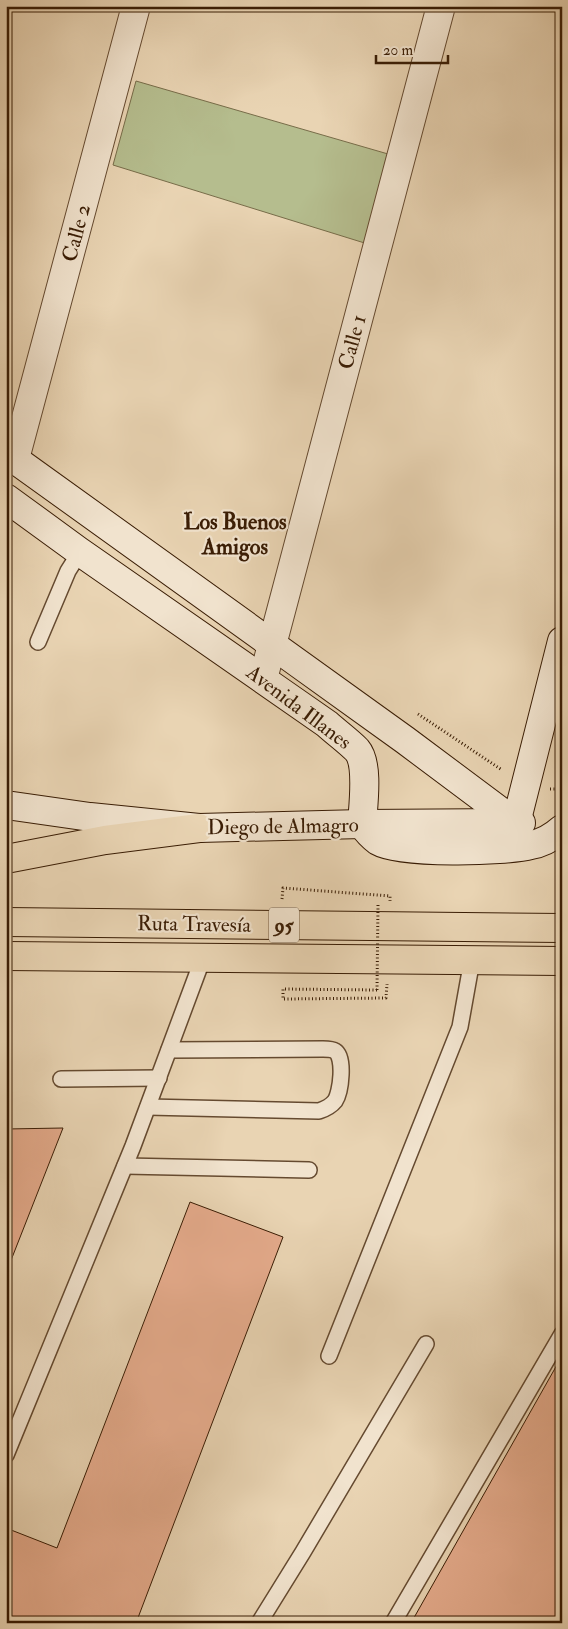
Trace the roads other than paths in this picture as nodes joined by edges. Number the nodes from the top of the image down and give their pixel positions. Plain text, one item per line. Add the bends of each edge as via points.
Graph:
1 (136, 6) edge
2 (441, 6) edge
3 (10, 456) edge
4 (6, 498) edge
5 (80, 552) junction
6 (562, 641) edge
7 (38, 642) dead end
8 (272, 645) junction
9 (263, 678) junction
10 (6, 804) edge
11 (516, 823) junction
12 (362, 824) junction
13 (562, 827) edge
14 (199, 828) junction
15 (6, 859) edge
16 (6, 922) edge
17 (562, 928) edge
18 (6, 956) edge
19 (203, 958) junction
20 (472, 960) junction
21 (562, 961) edge
22 (169, 1050) junction
23 (159, 1078) junction
24 (61, 1079) dead end
25 (148, 1107) junction
26 (125, 1166) junction
27 (309, 1170) dead end
28 (562, 1334) edge
29 (426, 1344) dead end
30 (329, 1356) dead end
31 (6, 1454) edge
32 (259, 1623) edge
33 (393, 1623) edge

1 - 3 main road, Calle 2
2 - 8 main road, Calle 1
3 - 8 main road, Avenida Illanes
4 - 5 main road, Avenida Illanes
5 - 7 lane via 68,571
5 - 9 main road, Avenida Illanes
6 - 11 main road
8 - 9 main road, Calle 1
8 - 11 main road, Avenida Illanes
9 - 12 main road, Avenida Illanes via 327,724 358,752 364,777
10 - 14 main road, Diego de Almagro via 90,817
11 - 12 main road, Diego de Almagro
11 - 13 main road, Diego de Almagro
12 - 13 main road via 378,841 428,850 516,848 544,842
12 - 14 main road, Diego de Almagro
14 - 15 highway via 104,840
16 - 17 highway, Ruta Travesía / 95
18 - 19 highway, Ruta Travesía / 95
19 - 20 highway, Ruta Travesía / 95
19 - 22 lane
20 - 21 highway, Ruta Travesía / 95
20 - 30 lane via 460,1026
22 - 23 lane
22 - 25 lane via 323,1048 335,1051 340,1057 339,1090 336,1100 319,1111
23 - 24 lane
23 - 25 lane
25 - 26 lane
26 - 27 lane
26 - 31 lane
28 - 33 lane
29 - 32 lane

